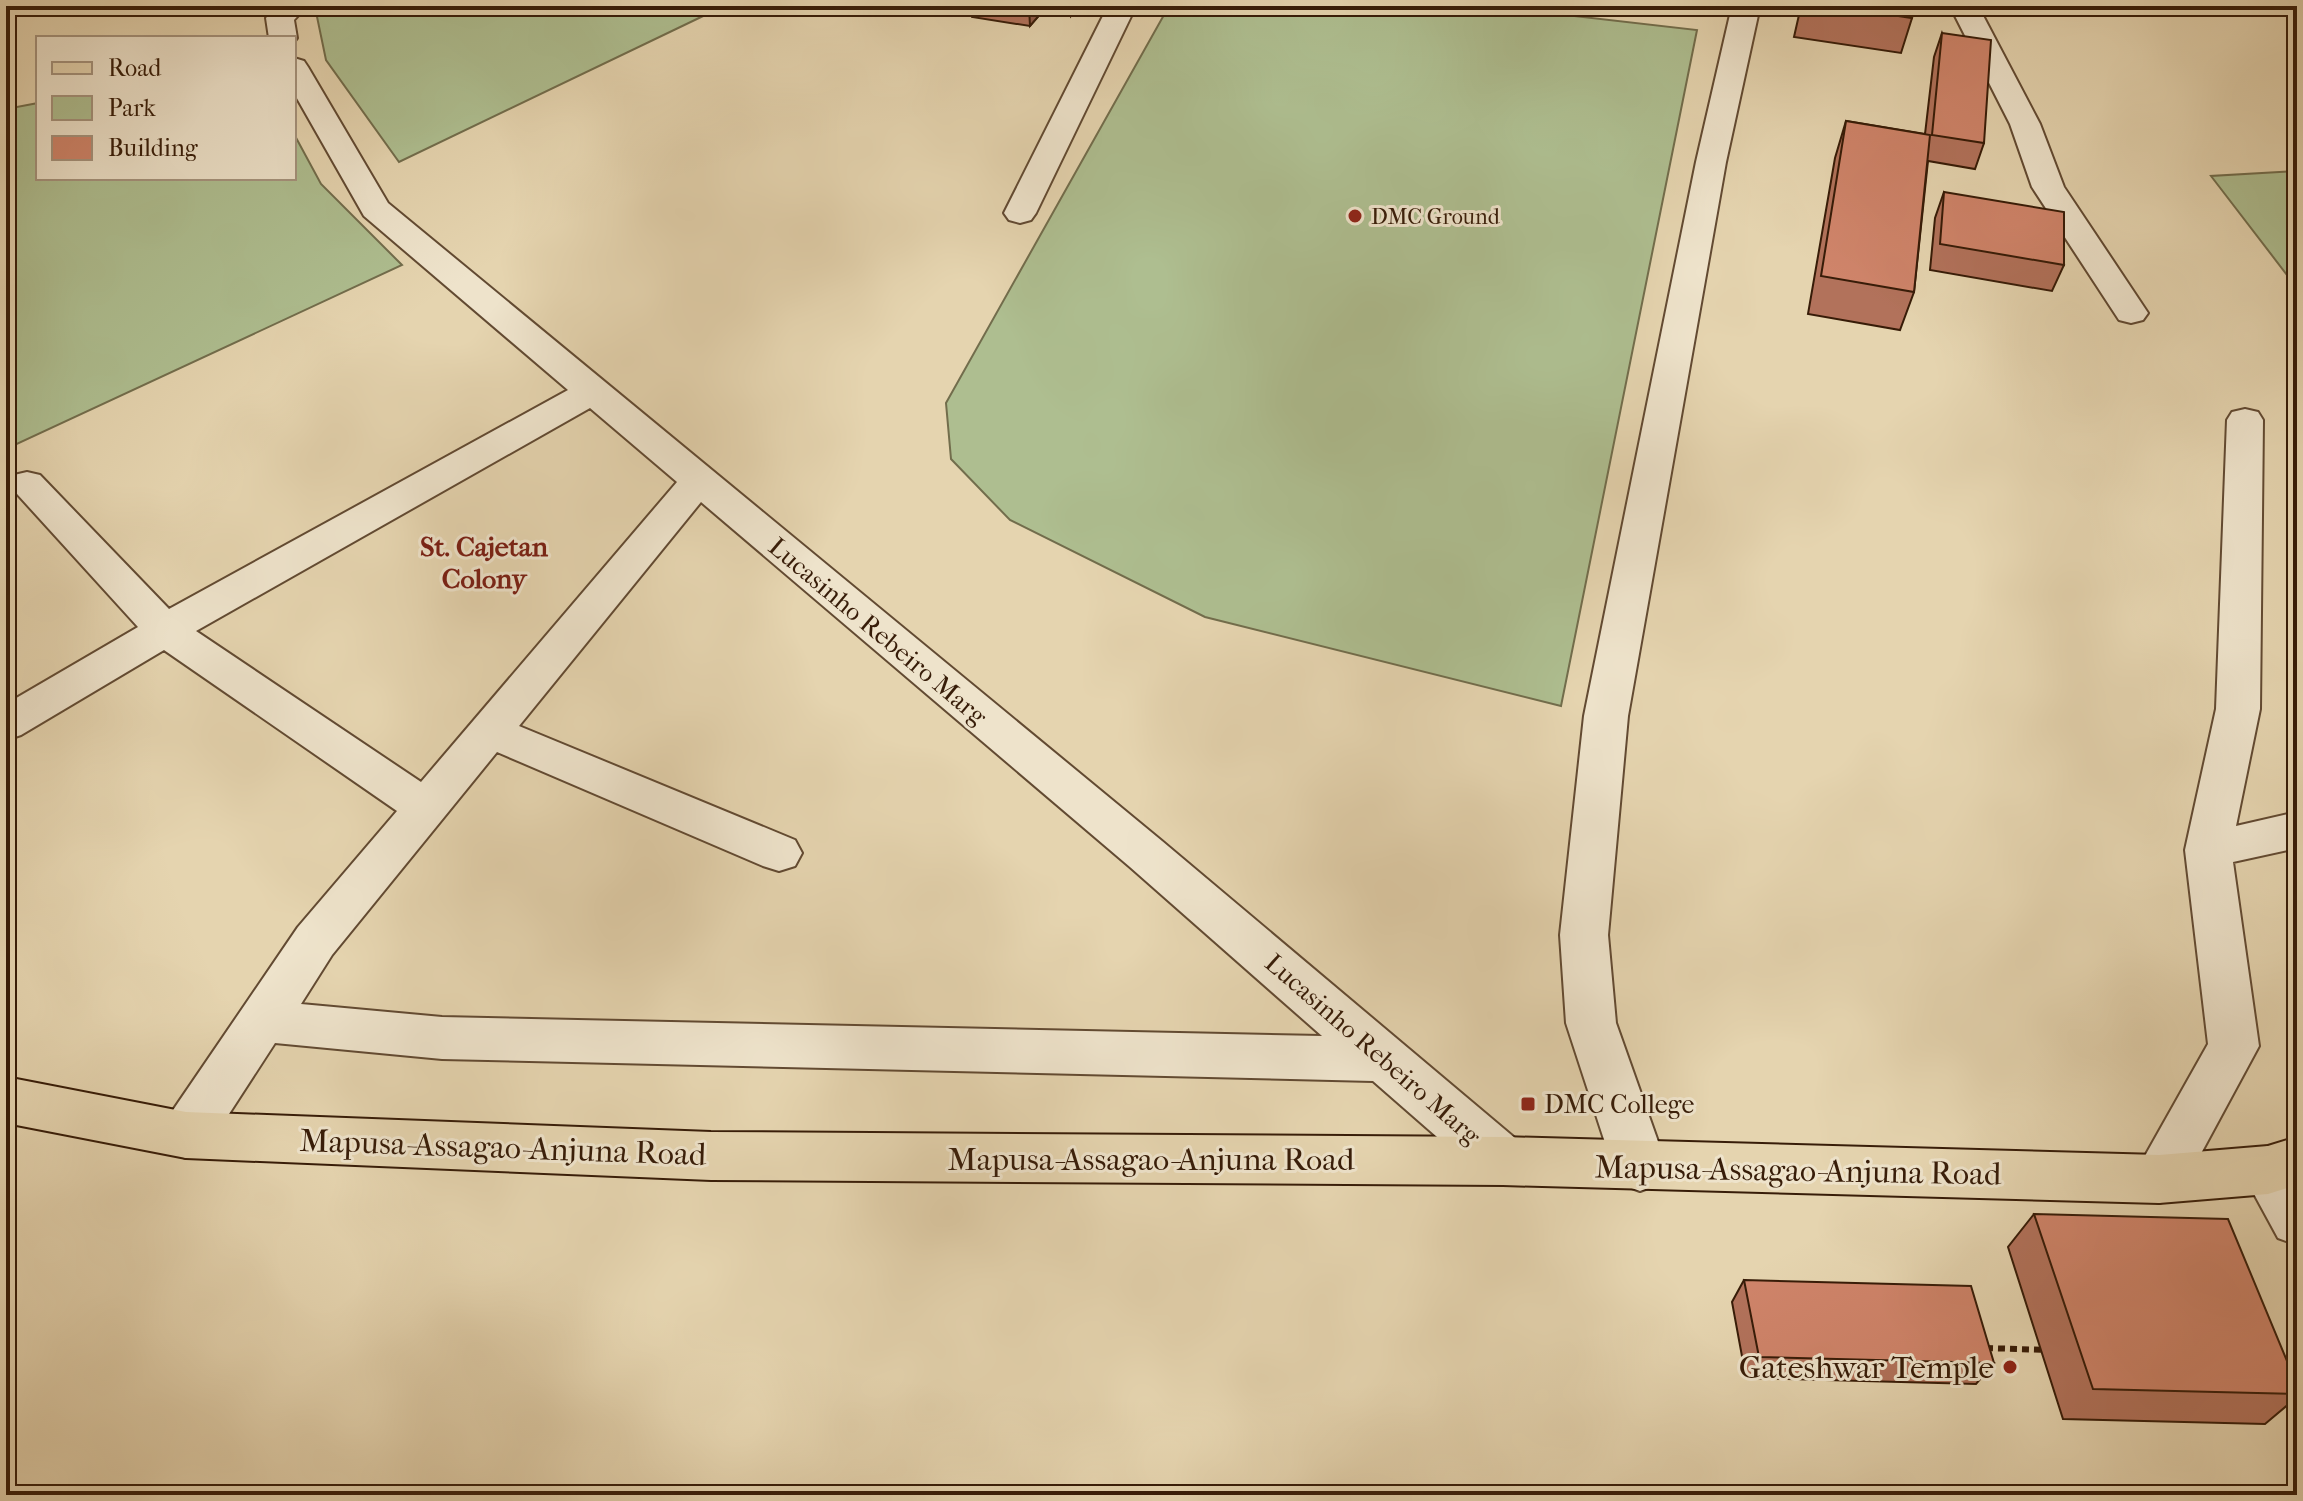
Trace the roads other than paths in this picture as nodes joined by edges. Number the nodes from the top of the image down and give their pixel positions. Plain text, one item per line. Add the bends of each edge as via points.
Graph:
1 (293, 6) edge
2 (1122, 6) edge
3 (1746, 6) edge
4 (1964, 6) edge
5 (283, 36) edge
6 (296, 71) edge
7 (1020, 213) dead end
8 (2131, 313) dead end
9 (591, 392) junction
10 (2245, 420) dead end
11 (698, 481) junction
12 (27, 484) dead end
13 (165, 630) junction
14 (6, 724) edge
15 (489, 731) junction
16 (426, 808) junction
17 (2297, 830) edge
18 (2208, 850) junction
19 (779, 853) dead end
20 (261, 1021) junction
21 (1385, 1059) junction
22 (6, 1100) edge
23 (186, 1135) junction
24 (1503, 1161) junction
25 (2282, 1165) edge
26 (1640, 1167) junction
27 (2159, 1179) junction
28 (2297, 1220) edge

1 - 5 street via 280,18
2 - 7 street
3 - 26 street via 1711,162 1606,716 1586,920 1591,1023
4 - 8 street via 2025,124 2048,187
6 - 9 street, Lucasinho Rebeiro Marg via 375,209
9 - 11 street, Lucasinho Rebeiro Marg
9 - 13 street
10 - 18 street via 2238,709
11 - 15 street
11 - 21 street, Lucasinho Rebeiro Marg
12 - 13 street
13 - 14 street
13 - 16 street
15 - 16 street
15 - 19 street
16 - 20 street via 315,941
17 - 18 street
18 - 27 street via 2234,1046
20 - 21 street via 442,1038
20 - 23 street
21 - 24 street, Lucasinho Rebeiro Marg
22 - 23 main road, Mapusa-Assagao-Anjuna Road
23 - 24 main road, Mapusa-Assagao-Anjuna Road via 711,1156
24 - 26 main road, Mapusa-Assagao-Anjuna Road
25 - 27 main road, Mapusa-Assagao-Anjuna Road
25 - 28 street
26 - 27 main road, Mapusa-Assagao-Anjuna Road

